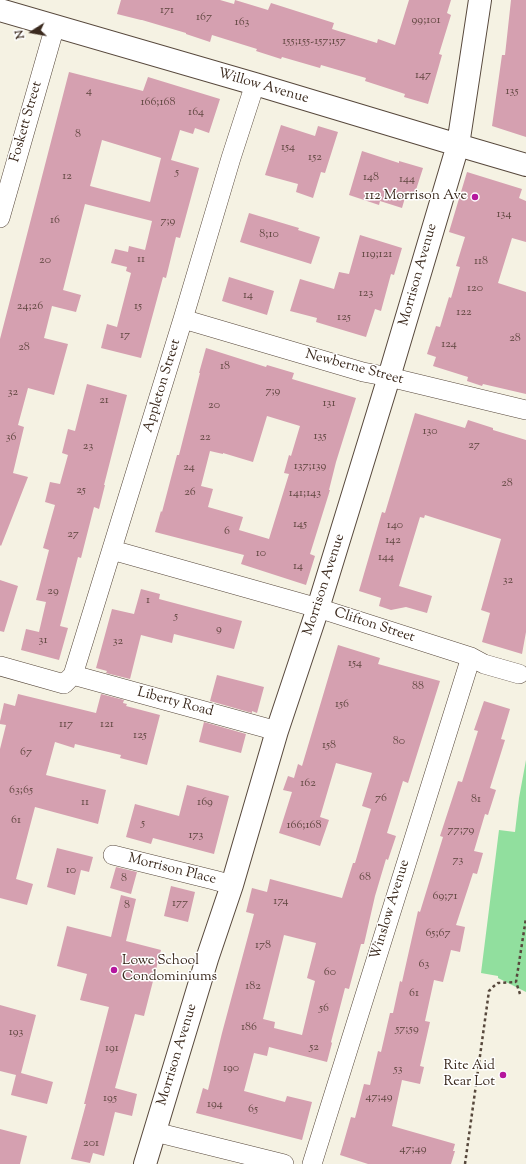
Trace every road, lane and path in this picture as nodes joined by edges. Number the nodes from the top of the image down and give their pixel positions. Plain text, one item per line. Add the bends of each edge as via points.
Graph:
1 (480, 0) edge
2 (0, 10) edge
3 (55, 26) junction
4 (255, 84) junction
5 (458, 145) junction
6 (526, 165) edge
7 (0, 218) edge
8 (183, 319) junction
9 (389, 377) junction
10 (526, 410) edge
11 (112, 550) junction
12 (318, 608) junction
13 (470, 657) junction
14 (0, 666) edge
15 (519, 674) dead end
16 (68, 680) junction
17 (277, 731) junction
18 (113, 855) dead end
19 (232, 885) junction
20 (526, 918) edge
21 (516, 982) junction
22 (520, 994) dead end
23 (155, 1132) junction
24 (145, 1164) edge
25 (284, 1164) edge
26 (312, 1164) edge
27 (465, 1164) edge

1 - 5 street, Morrison Avenue
2 - 3 street, Willow Avenue
3 - 4 street, Willow Avenue
3 - 7 street, Foskett Street
4 - 5 street, Willow Avenue
4 - 8 street, Appleton Street
5 - 6 street, Willow Avenue
5 - 9 street, Morrison Avenue
8 - 9 street, Newberne Street via 363,372
8 - 11 street, Appleton Street
9 - 10 street, Newberne Street
9 - 12 street, Morrison Avenue
11 - 12 street, Clifton Street
11 - 16 street, Appleton Street
12 - 13 street, Clifton Street
12 - 17 street, Morrison Avenue
13 - 15 street, Clifton Street via 484,664
13 - 26 street, Winslow Avenue
14 - 16 street, Liberty Road
16 - 17 street, Liberty Road
17 - 19 street, Morrison Avenue
18 - 19 street, Morrison Place
19 - 23 street, Morrison Avenue
20 - 21 path
21 - 22 path
21 - 27 path via 498,983 490,992
23 - 24 street, Morrison Avenue
23 - 25 street

